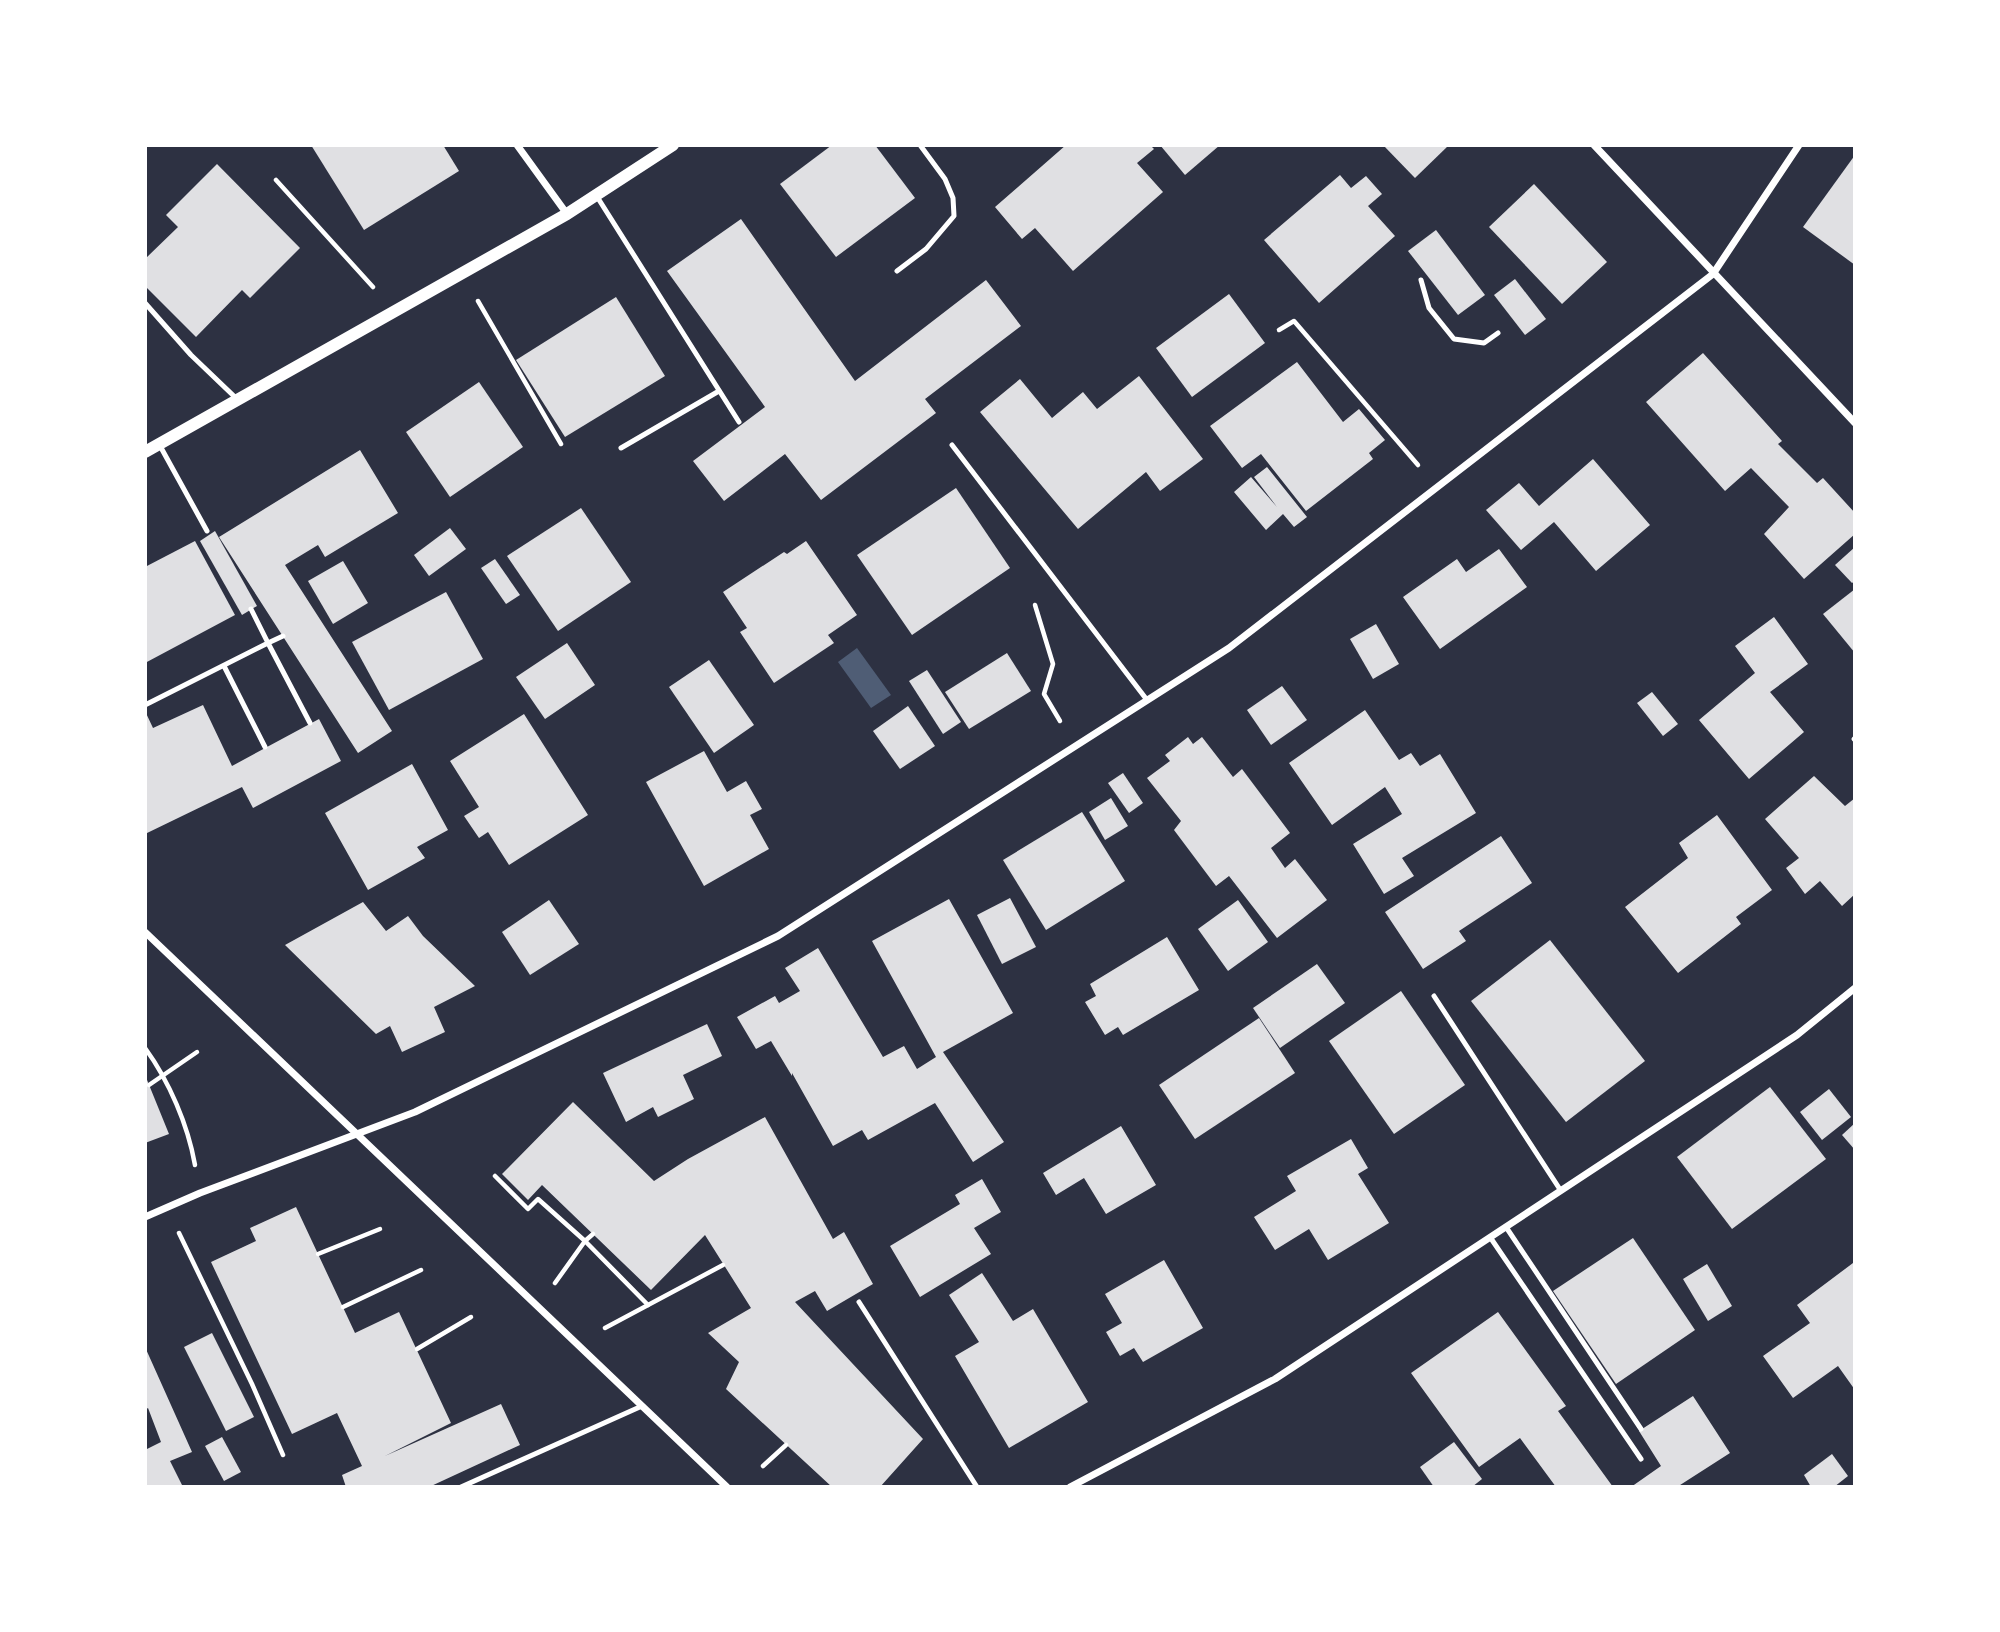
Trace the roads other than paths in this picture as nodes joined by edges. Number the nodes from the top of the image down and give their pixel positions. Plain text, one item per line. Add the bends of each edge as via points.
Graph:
1 (517, 145) edge
2 (673, 145) edge
3 (920, 145) edge
4 (1594, 145) edge
5 (1799, 145) edge
6 (596, 195) junction
7 (567, 214) junction
8 (897, 271) dead end
9 (1713, 274) junction
10 (1421, 280) dead end
11 (145, 303) edge
12 (1498, 333) dead end
13 (719, 391) junction
14 (238, 400) junction
15 (739, 422) dead end
16 (1855, 423) edge
17 (159, 444) junction
18 (952, 445) dead end
19 (621, 449) dead end
20 (145, 452) edge
21 (207, 531) dead end
22 (251, 609) dead end
23 (283, 636) dead end
24 (268, 643) junction
25 (224, 666) junction
26 (1147, 700) junction
27 (145, 705) edge
28 (310, 723) dead end
29 (265, 747) dead end
30 (145, 932) edge
31 (1855, 988) edge
32 (1434, 996) dead end
33 (355, 1133) junction
34 (1560, 1191) junction
35 (145, 1217) edge
36 (1506, 1227) junction
37 (1490, 1237) junction
38 (859, 1302) dead end
39 (642, 1406) junction
40 (1641, 1429) dead end
41 (1641, 1459) dead end
42 (461, 1487) edge
43 (727, 1487) edge
44 (977, 1487) edge
45 (1070, 1487) edge

1 - 7 street
2 - 6 street
3 - 8 lane via 946,179 954,216 926,248
4 - 9 street
5 - 9 street
6 - 7 street
6 - 13 lane
7 - 14 street
9 - 16 street
9 - 26 street via 1229,648
10 - 12 lane via 1429,308 1454,339 1484,343
11 - 14 lane
13 - 15 lane
13 - 19 lane
14 - 17 street
17 - 20 street
17 - 21 lane
18 - 26 lane
22 - 24 lane
23 - 24 lane
24 - 25 lane
24 - 28 lane
25 - 27 lane
25 - 29 lane
26 - 33 street via 778,936 415,1112
30 - 33 street
31 - 34 street via 1797,1035
32 - 34 lane
33 - 35 street
33 - 39 street
34 - 36 street
36 - 37 street
36 - 40 lane
37 - 41 lane
37 - 45 street via 1275,1379
38 - 44 lane
39 - 42 lane
39 - 43 street

